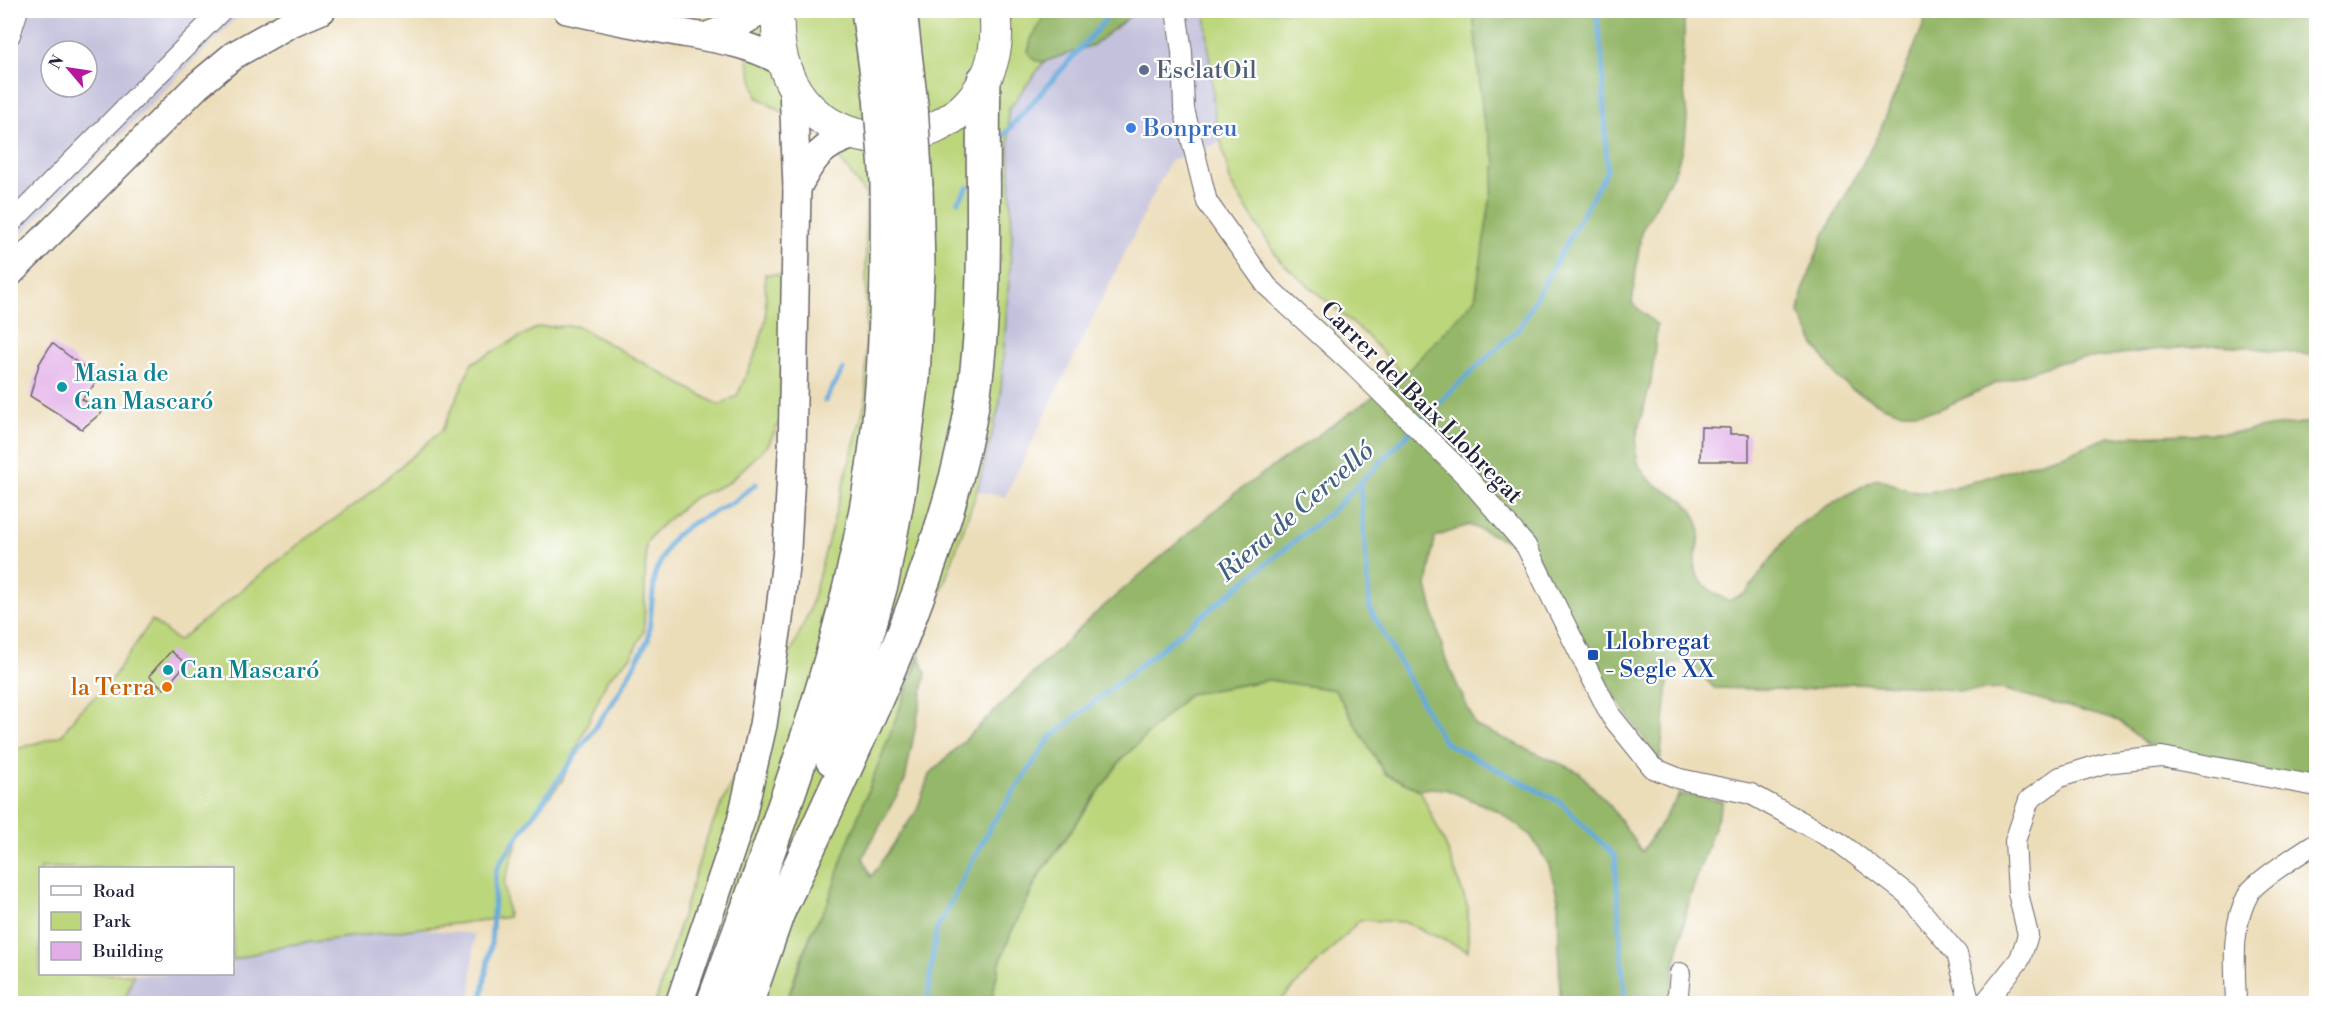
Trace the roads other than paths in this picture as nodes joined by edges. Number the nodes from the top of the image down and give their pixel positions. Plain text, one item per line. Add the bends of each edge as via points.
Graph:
1 (18, 10) edge
2 (222, 10) edge
3 (322, 10) edge
4 (567, 10) edge
5 (763, 10) edge
6 (778, 10) edge
7 (868, 10) edge
8 (900, 10) edge
9 (995, 10) edge
10 (1017, 10) edge
11 (1176, 10) edge
12 (10, 34) edge
13 (706, 36) junction
14 (996, 41) junction
15 (787, 75) junction
16 (984, 80) junction
17 (854, 135) junction
18 (901, 184) junction
19 (796, 188) junction
20 (12, 222) edge
21 (10, 273) edge
22 (2316, 786) edge
23 (2316, 843) edge
24 (779, 910) junction
25 (1680, 973) dead end
26 (679, 1004) edge
27 (713, 1004) edge
28 (746, 1004) edge
29 (1677, 1004) edge
30 (1970, 1004) edge
31 (1984, 1004) edge
32 (2236, 1004) edge

1 - 12 street
2 - 20 street
3 - 21 street via 234,55 197,86
4 - 13 street
5 - 13 street via 738,25
6 - 15 main road via 777,35
7 - 18 highway, bridge via 880,97
8 - 18 highway, bridge via 911,105
9 - 14 main road
10 - 14 main road
11 - 30 street, Carrer del Baix Llobregat via 1184,109 1207,202 1267,286 1466,476 1526,546 1611,716 1653,768 1680,779 1751,794 1849,849 1908,894 1957,954
13 - 15 street via 756,49
14 - 16 main road
15 - 17 main road via 813,112
15 - 19 street
16 - 17 main road via 964,107 937,128 896,139
16 - 24 highway via 982,312 974,394 964,444 942,530 921,590 866,727
17 - 19 street via 823,149
18 - 24 highway via 918,266 913,378 899,490 882,581 827,777
18 - 27 highway via 887,245 882,394 855,563 832,657
19 - 26 street via 792,454 787,549 771,677 741,821
22 - 31 street via 2162,757 2105,763 2060,777 2029,800 2025,810 2015,841 2018,893 2028,934 2020,959
23 - 32 street via 2250,892 2235,935
24 - 28 highway
25 - 29 street

